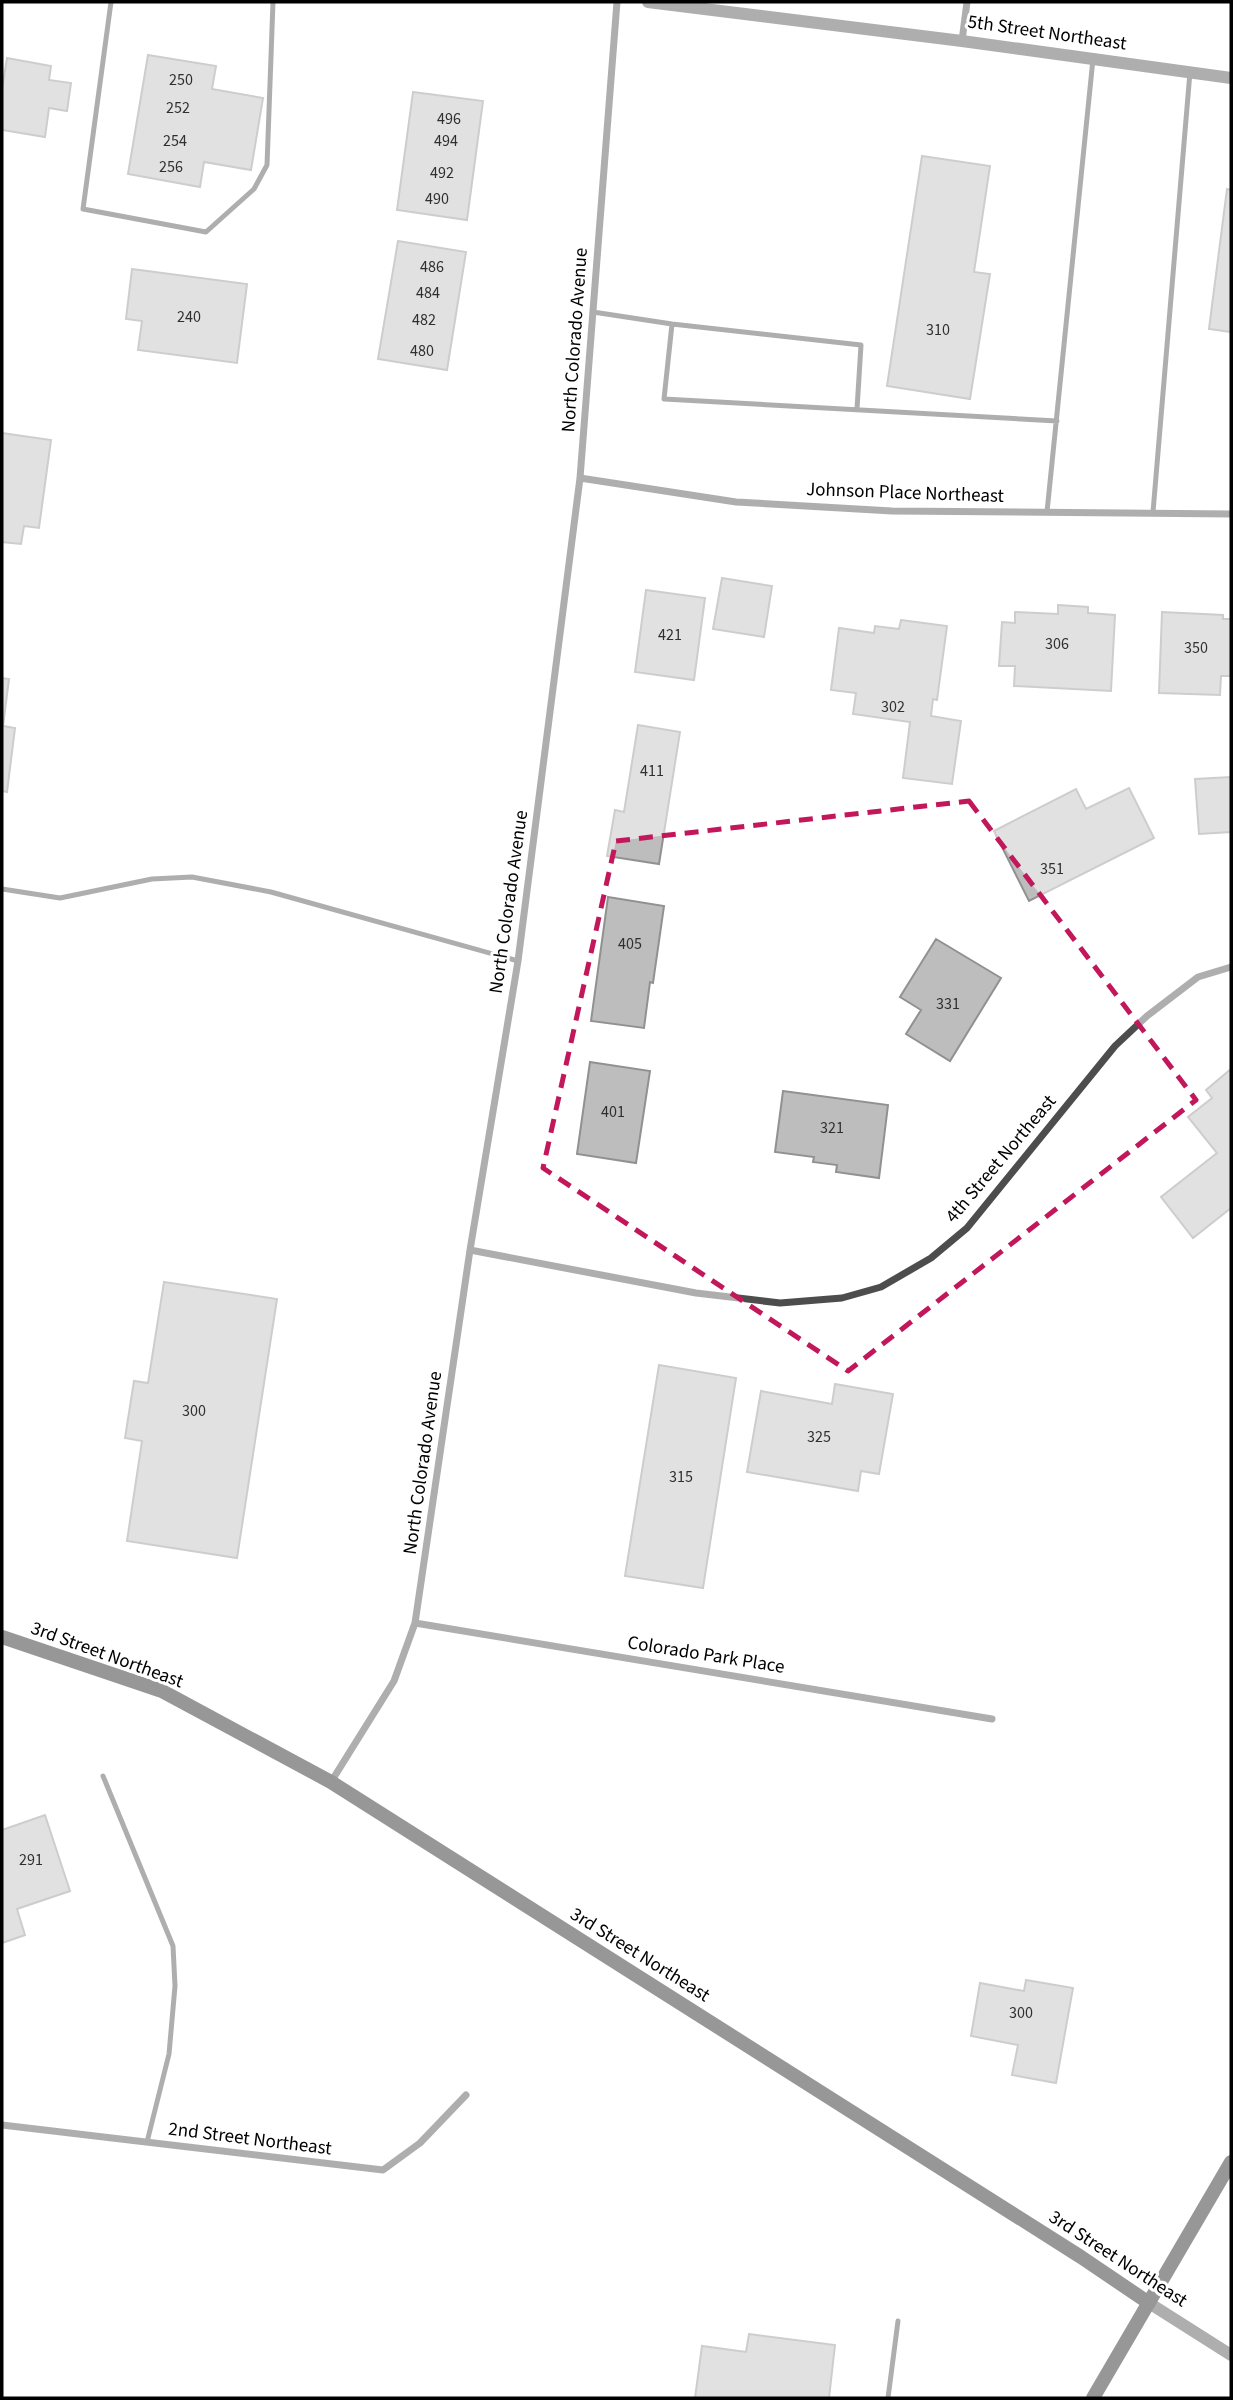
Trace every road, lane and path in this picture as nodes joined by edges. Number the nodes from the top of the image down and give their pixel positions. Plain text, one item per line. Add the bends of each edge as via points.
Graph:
1 (110, 2) edge
2 (273, 2) edge
3 (617, 2) edge
4 (648, 2) edge
5 (967, 2) edge
6 (962, 41) junction
7 (1093, 59) junction
8 (1190, 72) junction
9 (1231, 78) edge
10 (593, 312) junction
11 (672, 324) junction
12 (857, 410) junction
13 (1057, 421) junction
14 (580, 478) junction
15 (1047, 512) junction
16 (1153, 512) junction
17 (1231, 514) edge
18 (2, 889) edge
19 (518, 961) junction
20 (1231, 967) edge
21 (470, 1250) junction
22 (415, 1623) junction
23 (2, 1637) edge
24 (992, 1719) dead end
25 (103, 1776) dead end
26 (331, 1782) junction
27 (466, 2095) dead end
28 (2, 2125) edge
29 (147, 2142) junction
30 (1231, 2162) edge
31 (1149, 2303) junction
32 (898, 2322) dead end
33 (1231, 2355) edge
34 (888, 2398) edge
35 (1093, 2398) edge

1 - 2 lane via 83,209 206,232 254,190 267,165
3 - 10 street, North Colorado Avenue
4 - 6 street, 5th Street Northeast
5 - 6 street
6 - 7 street, 5th Street Northeast
7 - 8 street, 5th Street Northeast
7 - 13 lane
8 - 9 street, 5th Street Northeast
8 - 16 lane
10 - 11 lane
10 - 14 street, North Colorado Avenue
11 - 12 lane via 860,345
11 - 12 lane via 664,399
12 - 13 lane
13 - 15 lane
14 - 15 street, Johnson Place Northeast via 736,502 892,512
14 - 19 street, North Colorado Avenue
15 - 16 street, Johnson Place Northeast
16 - 17 street, Johnson Place Northeast
18 - 19 lane via 60,898 152,879 192,877 271,892
19 - 21 street, North Colorado Avenue
20 - 21 street, 4th Street Northeast via 1198,977 1147,1016 1115,1046 967,1228 931,1258 881,1287 842,1298 780,1303 696,1293
21 - 22 street, North Colorado Avenue
22 - 24 street, Colorado Park Place
22 - 26 street, North Colorado Avenue via 394,1681
23 - 26 main road, 3rd Street Northeast via 162,1691
25 - 29 lane via 173,1946 169,2054
26 - 31 main road, 3rd Street Northeast
27 - 29 street, 2nd Street Northeast via 420,2143 383,2170
28 - 29 street, 2nd Street Northeast
30 - 31 main road
31 - 33 street, 3rd Street Northeast
31 - 35 main road
32 - 34 lane

